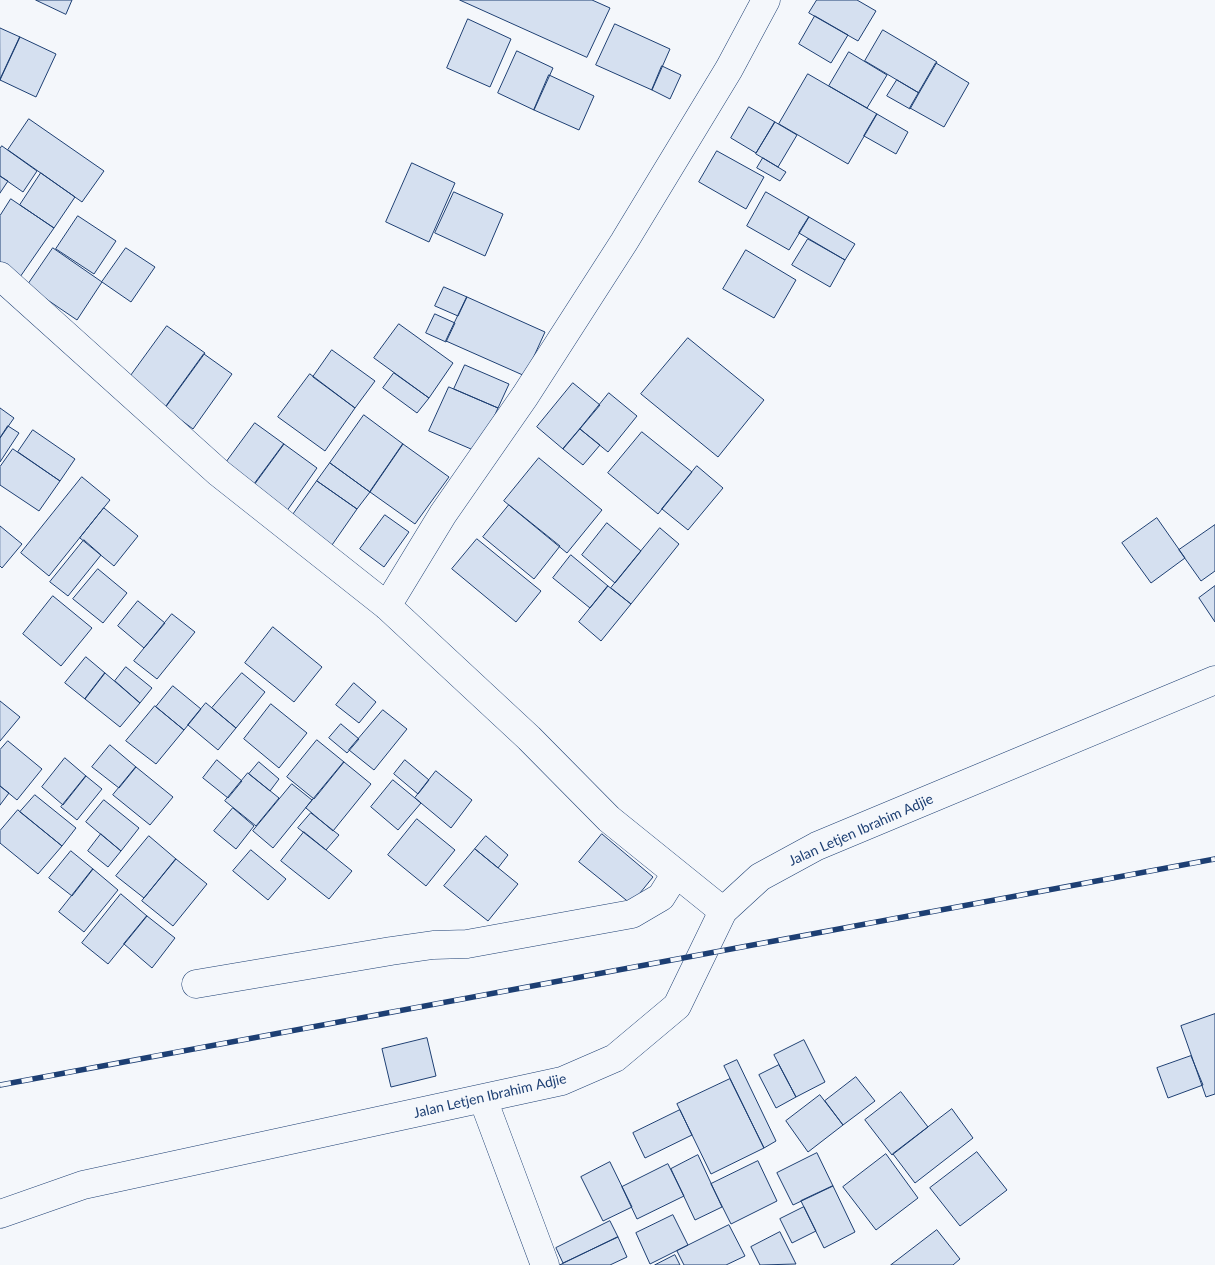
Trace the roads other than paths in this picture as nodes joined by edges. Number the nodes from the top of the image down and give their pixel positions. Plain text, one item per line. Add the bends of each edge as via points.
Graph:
1 (766, 0) edge
2 (0, 276) edge
3 (387, 606) junction
4 (1215, 680) edge
5 (676, 873) junction
6 (723, 911) junction
7 (196, 984) dead end
8 (483, 1099) junction
9 (0, 1214) edge
10 (544, 1265) edge

1 - 3 main road via 729,69 624,242 525,396 443,514
2 - 3 main road via 219,473
3 - 5 main road via 529,738 609,819
4 - 6 main road, Jalan Letjen Ibrahim Adjie via 817,846 760,877
5 - 6 main road
5 - 7 main road via 661,897 632,914 467,944 391,950
6 - 8 main road, Jalan Letjen Ibrahim Adjie via 677,1006 615,1058 562,1081
8 - 9 main road, Jalan Letjen Ibrahim Adjie via 84,1185
8 - 10 main road

